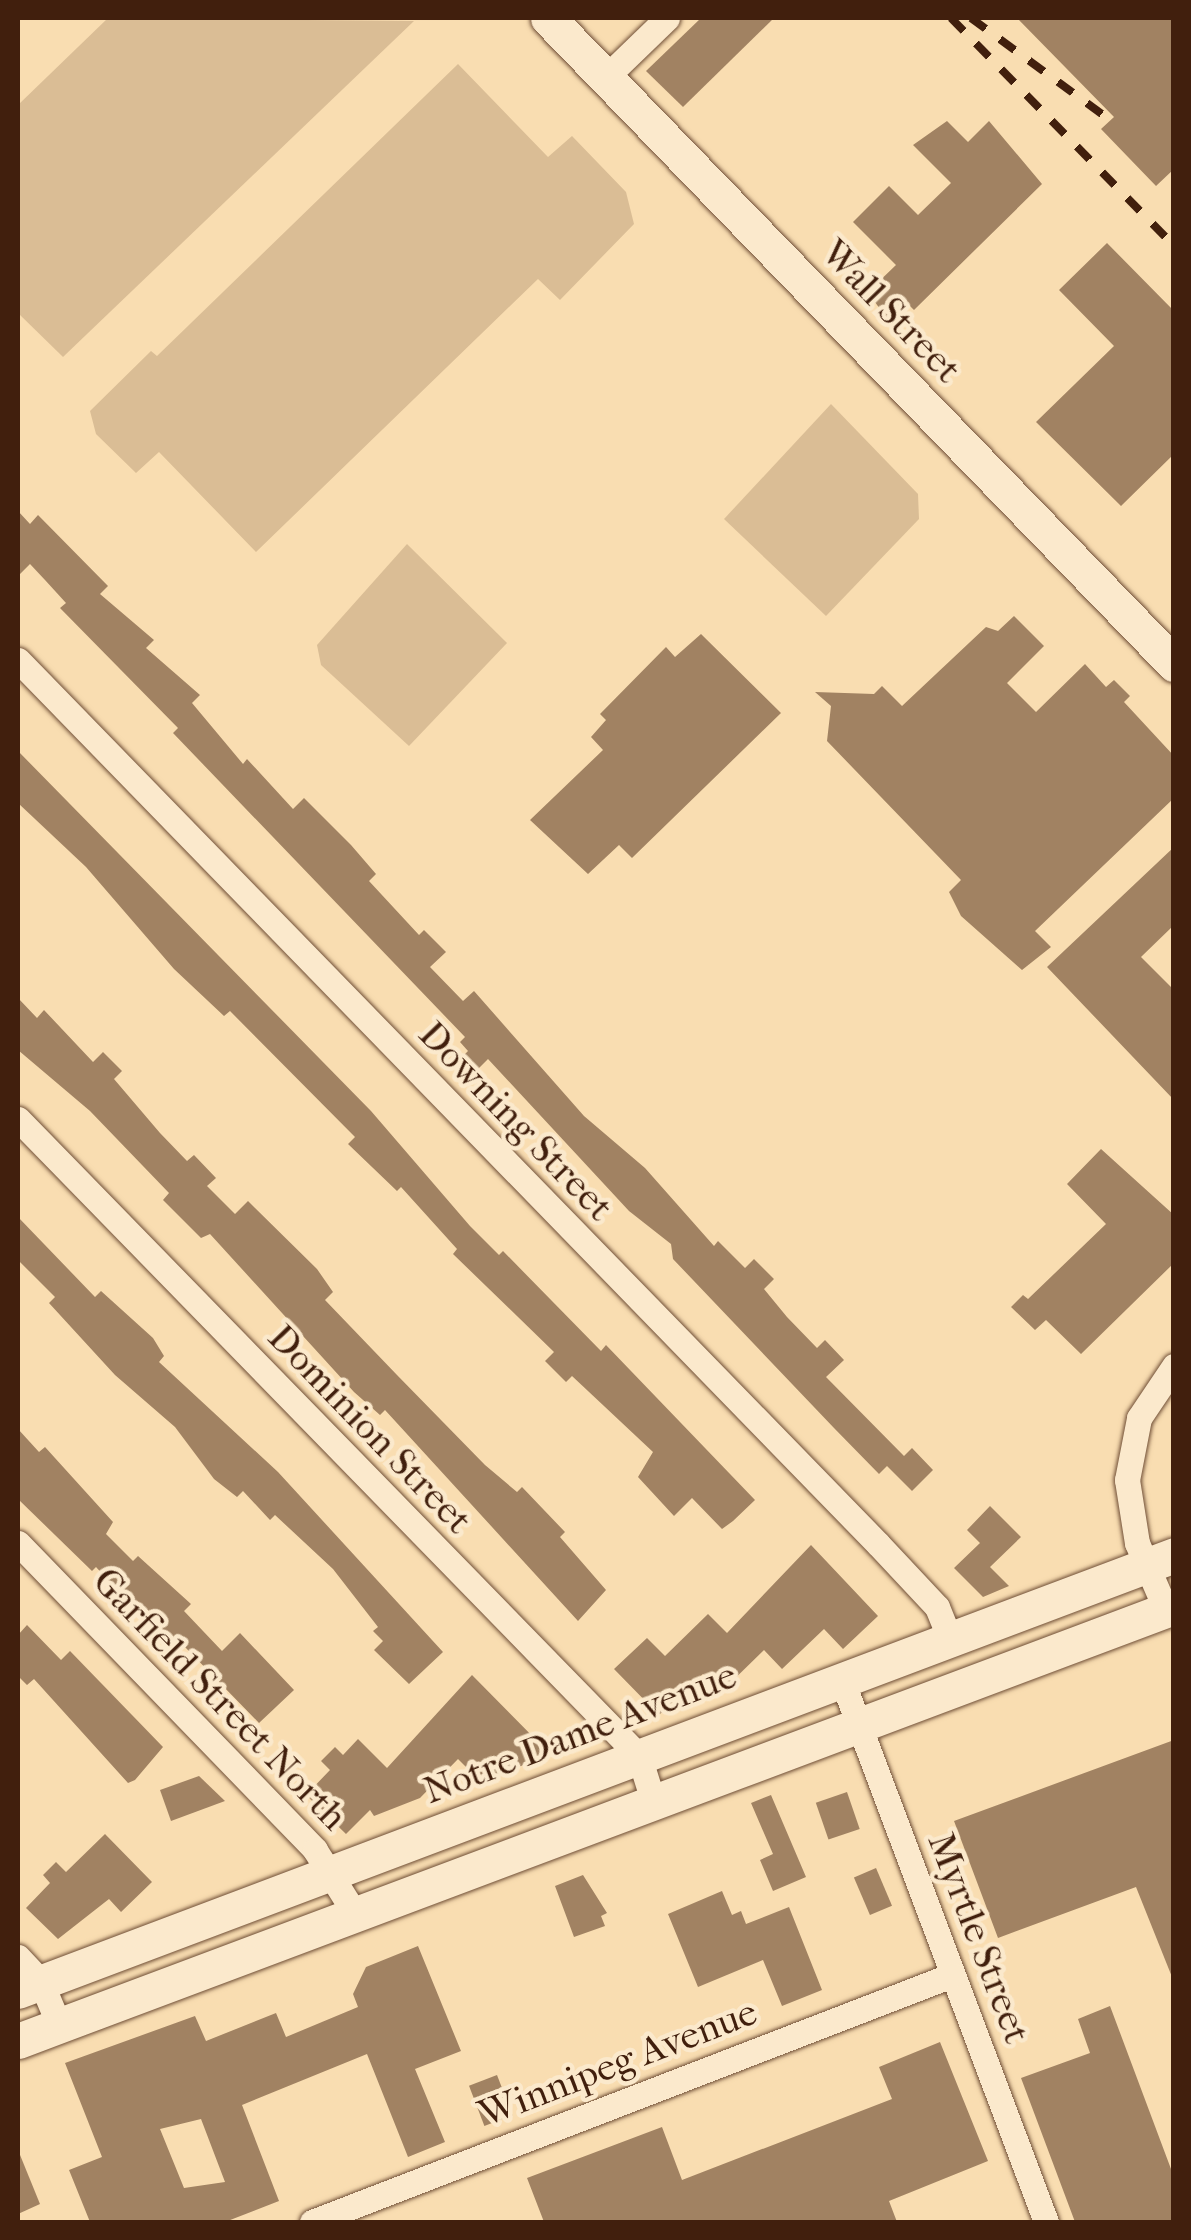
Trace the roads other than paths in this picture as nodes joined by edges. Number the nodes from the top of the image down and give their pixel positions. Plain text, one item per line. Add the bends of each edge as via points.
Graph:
1 (548, 18) edge
2 (666, 18) edge
3 (606, 77) junction
4 (18, 660) edge
5 (1174, 664) edge
6 (18, 1119) edge
7 (1174, 1366) edge
8 (18, 1542) edge
9 (1159, 1560) edge
10 (1170, 1609) edge
11 (950, 1639) junction
12 (842, 1680) junction
13 (860, 1725) junction
14 (639, 1756) junction
15 (653, 1801) junction
16 (332, 1872) junction
17 (357, 1917) junction
18 (952, 1975) junction
19 (25, 1977) edge
20 (58, 2026) junction
21 (18, 2041) edge
22 (312, 2222) edge
23 (1046, 2222) edge

1 - 3 main road, Wall Street
2 - 3 street
3 - 5 main road, Wall Street
4 - 11 street, Downing Street via 938,1607
6 - 14 street, Dominion Street
7 - 9 street via 1140,1418 1128,1458 1131,1514
8 - 16 street, Garfield Street North
9 - 10 street
9 - 11 main road, Notre Dame Avenue
10 - 13 main road
11 - 12 main road, Notre Dame Avenue
12 - 13 street, Myrtle Street
12 - 14 main road, Notre Dame Avenue
13 - 15 main road
13 - 18 street, Myrtle Street
14 - 15 street, Dominion Street
14 - 16 main road, Notre Dame Avenue
15 - 17 main road
16 - 17 street, Garfield Street North
16 - 19 main road, Notre Dame Avenue
17 - 20 main road
18 - 22 street, Winnipeg Avenue
18 - 23 street, Myrtle Street
19 - 20 street
20 - 21 main road

